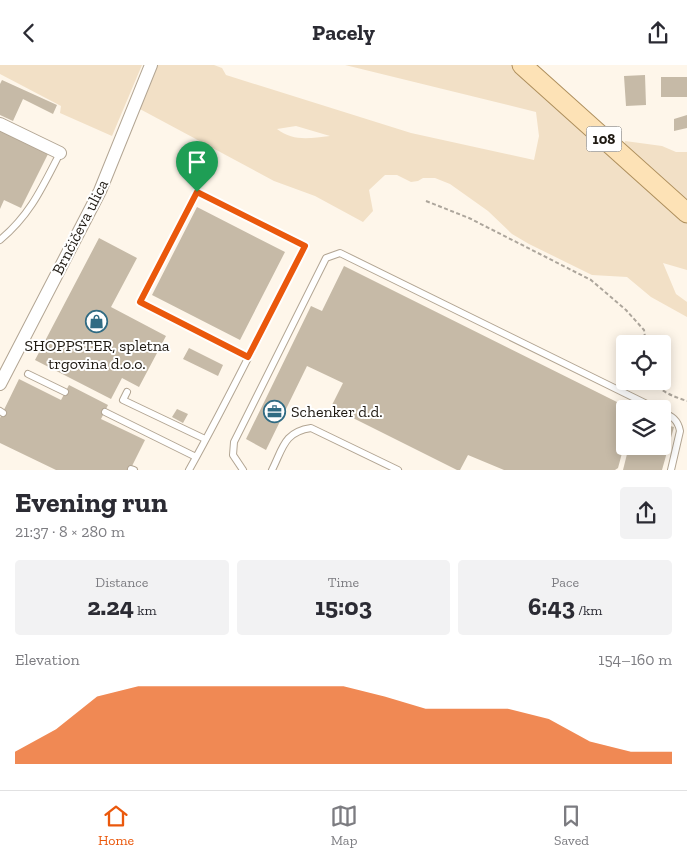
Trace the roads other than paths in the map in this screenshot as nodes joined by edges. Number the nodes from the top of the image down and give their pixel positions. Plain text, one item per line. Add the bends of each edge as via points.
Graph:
1 (151, 65) edge
2 (522, 65) edge
3 (0, 124) edge
4 (60, 153) joint
5 (687, 213) edge
6 (0, 240) edge
7 (248, 357) junction
8 (28, 373) dead end
9 (0, 384) edge
10 (65, 392) dead end
11 (127, 392) dead end
12 (639, 400) edge
13 (105, 412) dead end
14 (671, 416) edge
15 (205, 439) junction
16 (196, 457) junction
17 (189, 470) edge
18 (242, 470) edge
19 (272, 470) edge
20 (398, 470) edge
21 (671, 470) edge

1 - 9 street, Brnčičeva ulica via 100,191
2 - 5 main road, 108
3 - 4 street
4 - 6 lane via 35,203 16,227
7 - 7 lane via 305,246 197,192 140,302
7 - 15 lane
8 - 10 lane
11 - 15 lane via 123,399
12 - 18 lane via 340,253 326,258 234,442 233,455
13 - 16 lane
14 - 21 lane via 680,431
15 - 16 lane
16 - 17 lane
19 - 20 lane via 288,438 297,430 311,428

